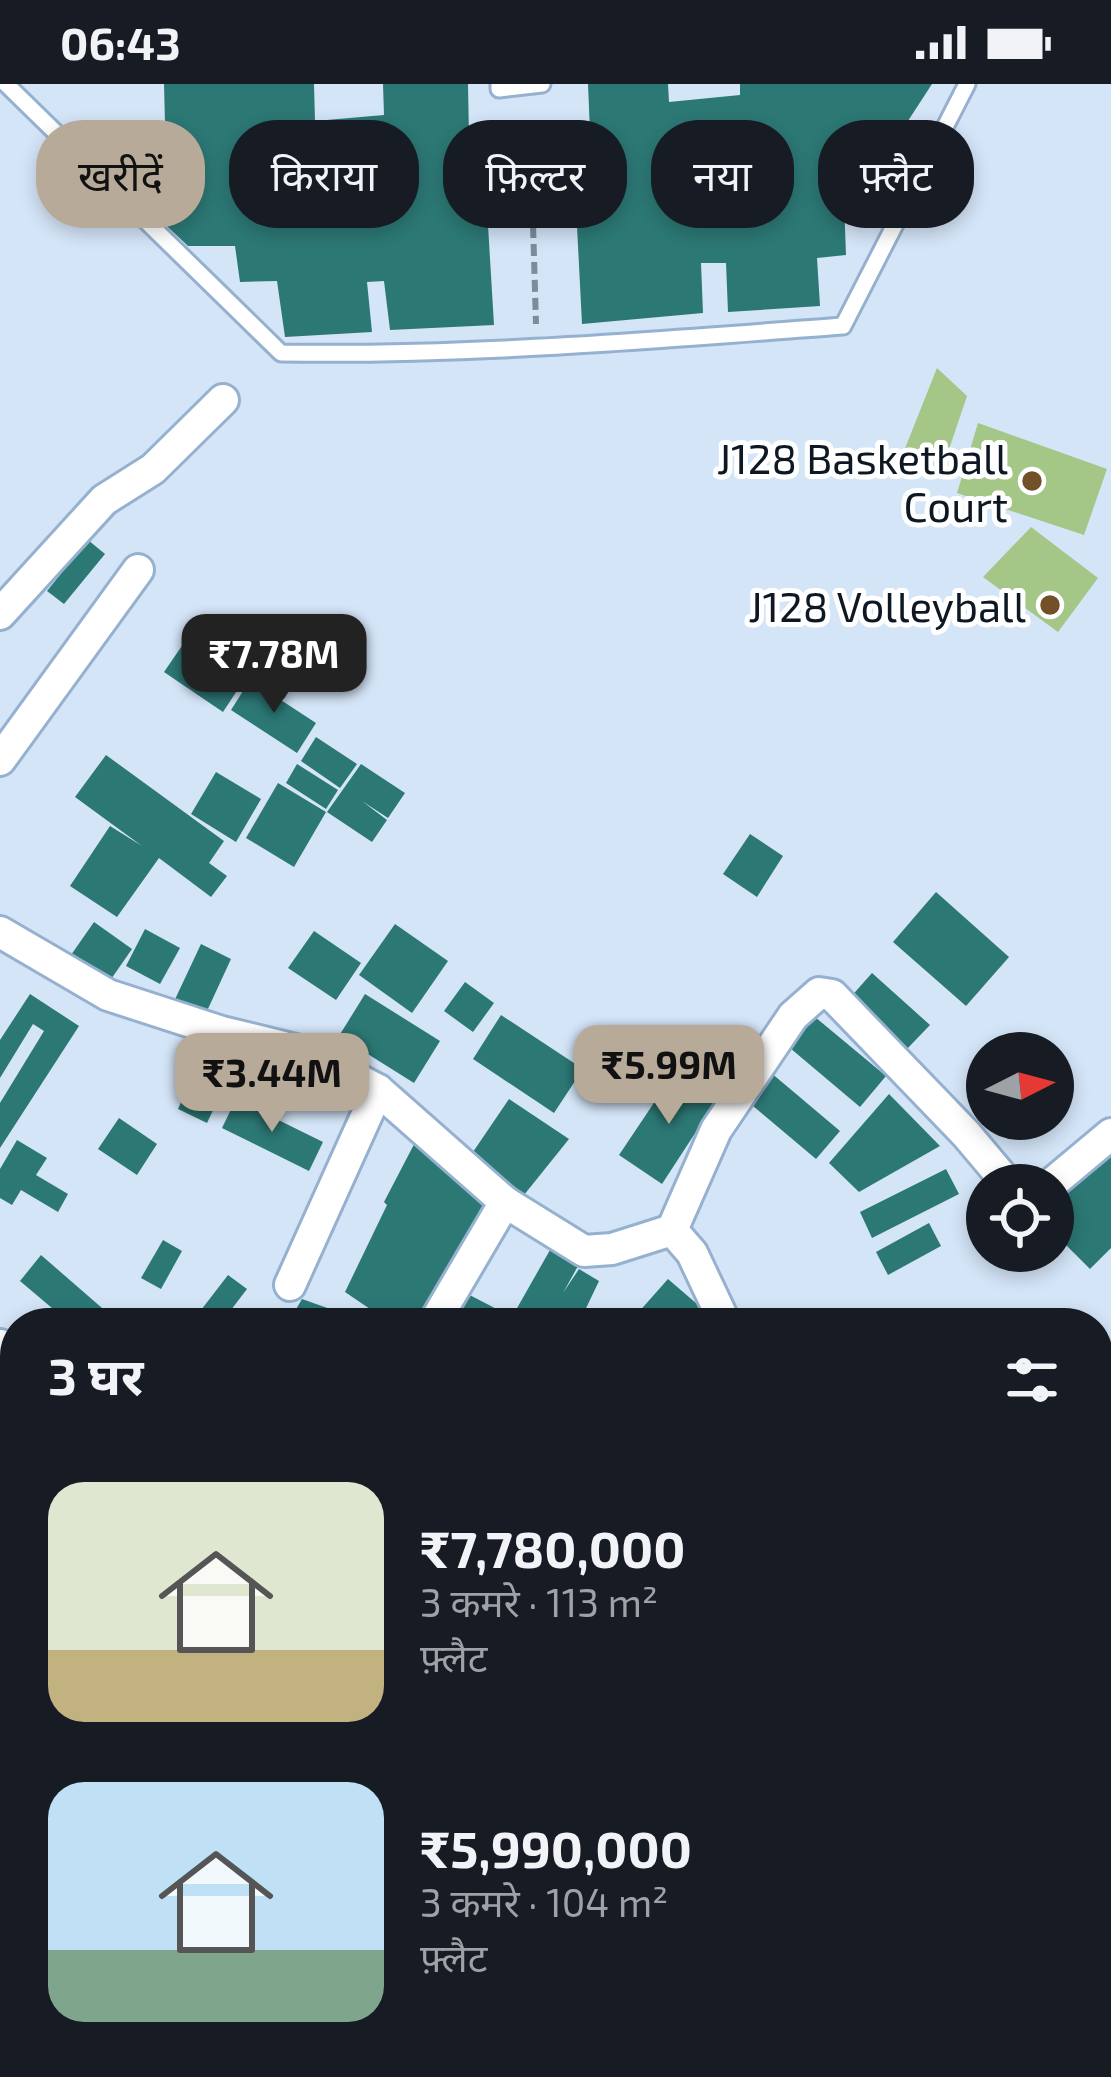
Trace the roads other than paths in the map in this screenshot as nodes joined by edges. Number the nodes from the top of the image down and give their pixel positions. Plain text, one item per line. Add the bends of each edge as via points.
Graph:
1 (6, 84) edge
2 (500, 84) edge
3 (542, 84) edge
4 (967, 84) edge
5 (224, 400) dead end
6 (137, 570) dead end
7 (0, 614) edge
8 (0, 760) edge
9 (0, 932) edge
10 (378, 1090) junction
11 (1111, 1134) edge
12 (991, 1164) edge
13 (1074, 1165) edge
14 (505, 1202) junction
15 (672, 1230) junction
16 (290, 1285) dead end
17 (443, 1308) edge
18 (718, 1308) edge

1 - 4 lane via 281,352 536,348 843,326
2 - 3 lane
5 - 7 street via 153,469 104,500
6 - 8 street
9 - 10 street via 107,995 308,1053
10 - 14 street
10 - 16 street
11 - 13 street
12 - 15 street via 832,995 819,993 793,1016 716,1130
14 - 15 street via 584,1251
14 - 17 street
15 - 18 street via 692,1252

